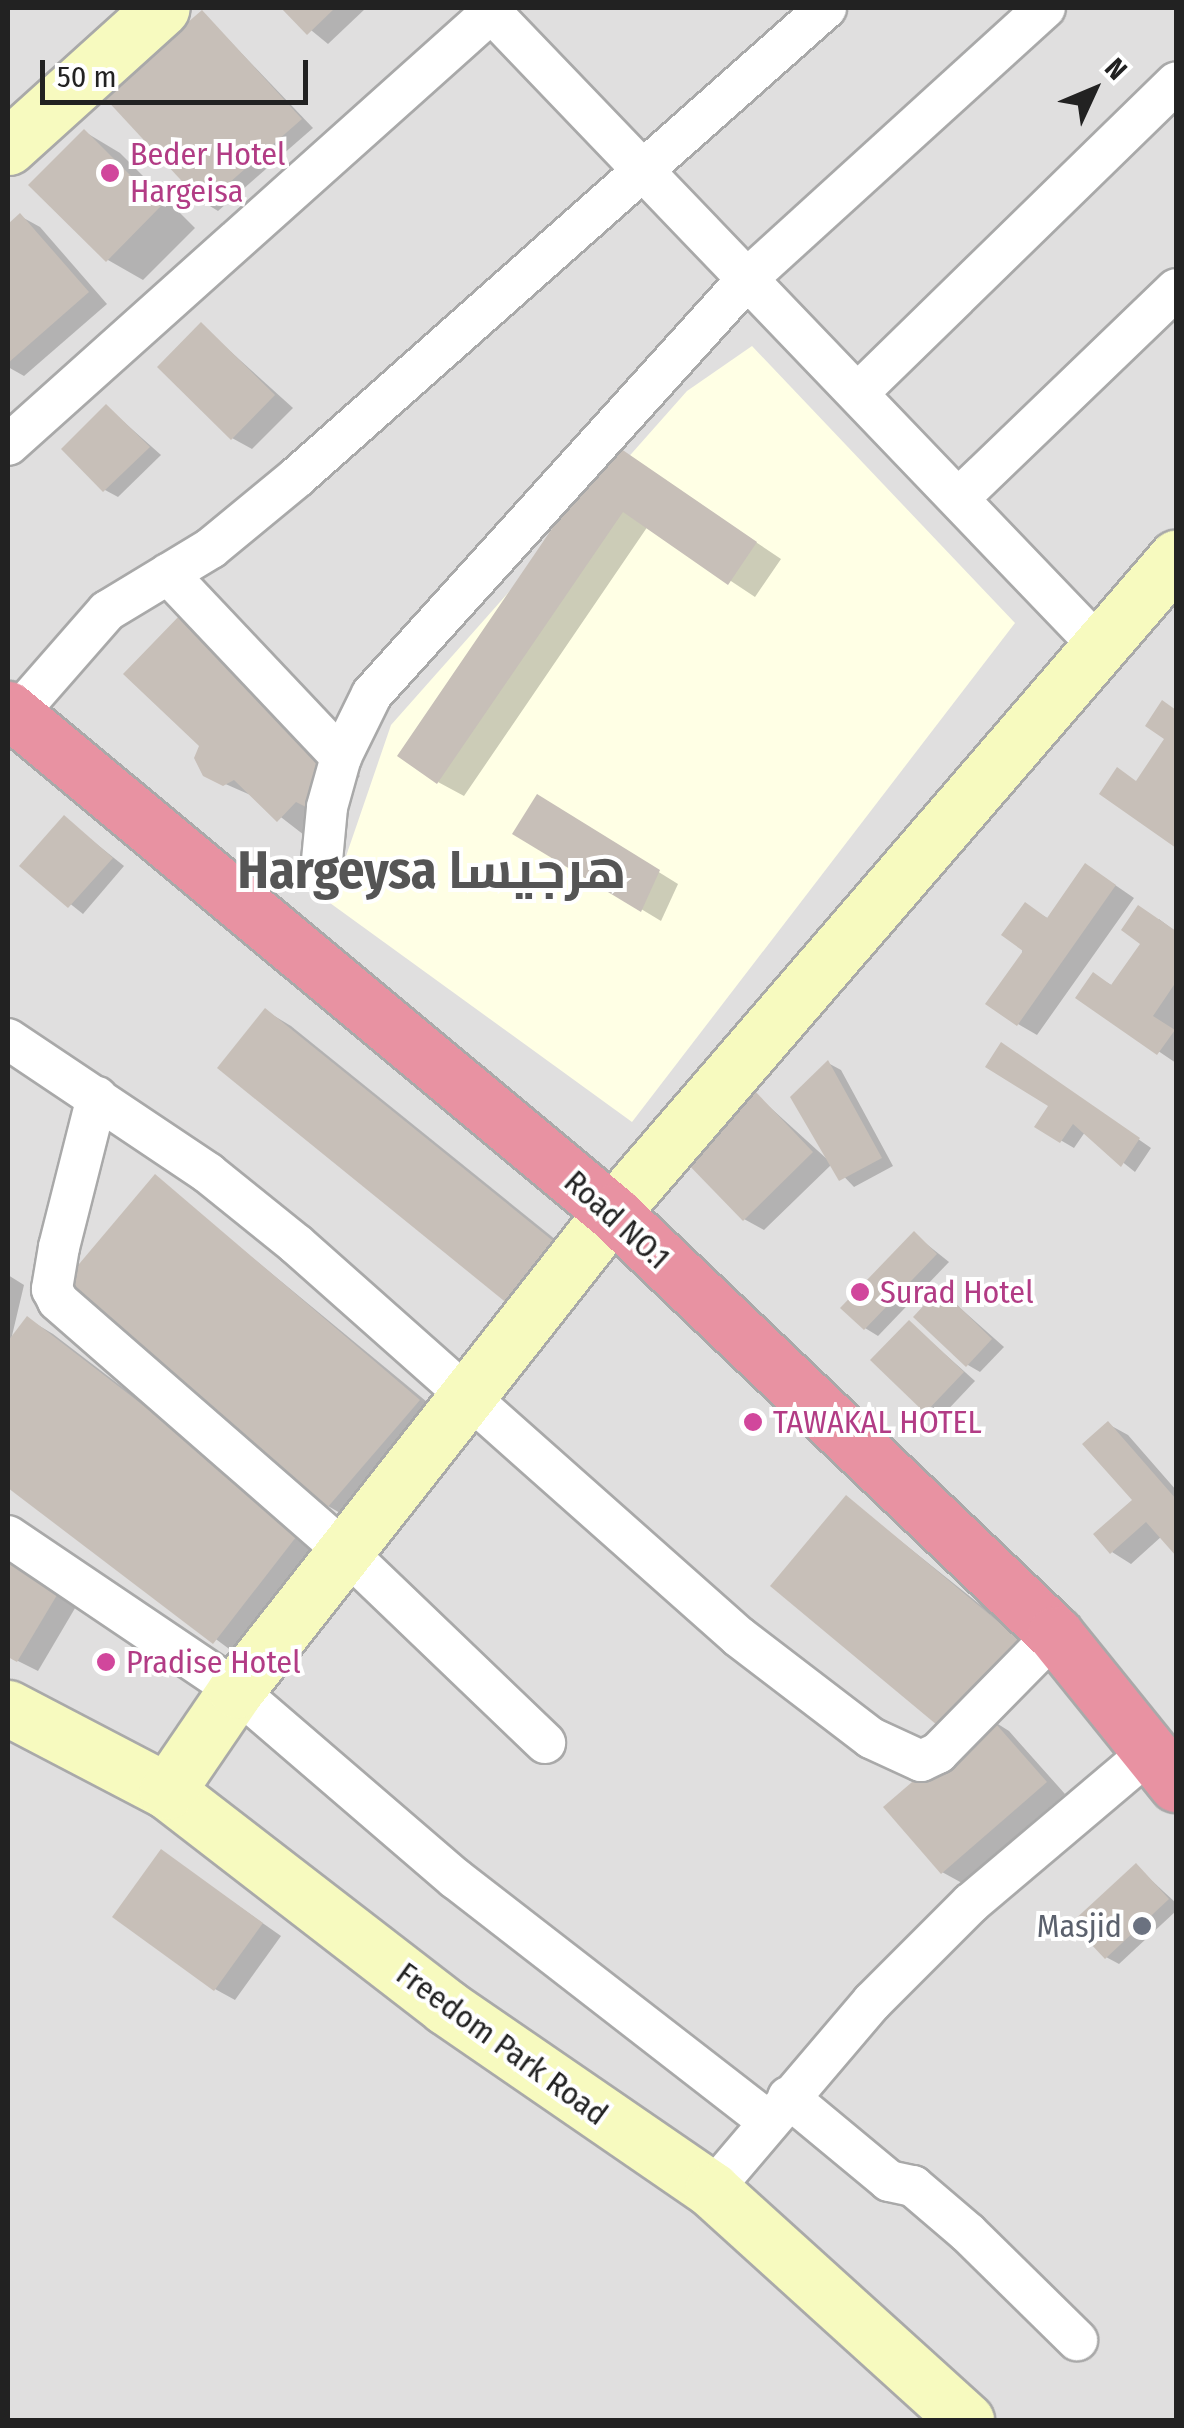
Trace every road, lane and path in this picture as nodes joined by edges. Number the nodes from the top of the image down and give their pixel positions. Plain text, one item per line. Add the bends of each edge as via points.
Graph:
1 (162, 8) edge
2 (826, 8) edge
3 (1045, 8) edge
4 (493, 10) edge
5 (1176, 82) edge
6 (8, 147) edge
7 (641, 172) junction
8 (749, 277) junction
9 (1176, 289) edge
10 (859, 392) junction
11 (8, 446) edge
12 (959, 498) junction
13 (1176, 558) edge
14 (168, 574) junction
15 (1098, 645) junction
16 (12, 712) edge
17 (341, 757) junction
18 (322, 871) dead end
19 (8, 1039) edge
20 (97, 1097) junction
21 (612, 1212) junction
22 (462, 1397) junction
23 (8, 1536) edge
24 (346, 1552) junction
25 (1055, 1634) junction
26 (236, 1690) junction
27 (8, 1708) edge
28 (545, 1743) dead end
29 (1163, 1768) edge
30 (167, 1791) junction
31 (778, 2109) junction
32 (712, 2190) junction
33 (1077, 2340) dead end
34 (966, 2420) edge

1 - 6 street
2 - 7 street
3 - 8 street
4 - 7 street
4 - 11 street
5 - 10 street
7 - 8 street
7 - 14 street via 297,477
8 - 10 street
8 - 17 street via 372,694
9 - 12 street
10 - 12 street
12 - 15 street
13 - 15 street
14 - 16 street via 108,611
14 - 17 street
15 - 21 street
16 - 21 highway, Road NO.1
17 - 18 street via 327,807
19 - 20 street
20 - 22 street via 296,1244
20 - 24 street via 59,1247 52,1288 58,1302
21 - 22 street
21 - 25 highway, Road NO.1
22 - 24 street
22 - 25 street via 739,1637 871,1738 906,1756 921,1760 938,1753
23 - 26 street
24 - 26 street
24 - 28 street
25 - 29 highway, Road NO.1
26 - 30 street
26 - 31 street via 456,1879
27 - 30 street, Freedom Park Road
29 - 31 street via 971,1904
30 - 32 street, Freedom Park Road via 446,2007
31 - 32 street
31 - 33 street via 889,2181 913,2186
32 - 34 street, Freedom Park Road

